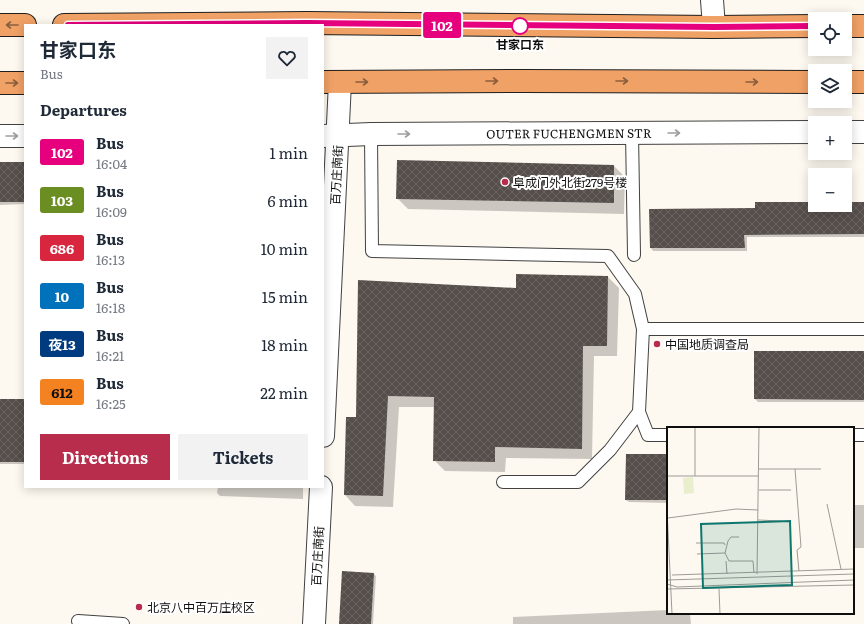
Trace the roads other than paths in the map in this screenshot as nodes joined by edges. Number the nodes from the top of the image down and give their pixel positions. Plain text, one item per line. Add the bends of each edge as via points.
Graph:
1 (712, 0) edge
2 (186, 24) edge
3 (24, 25) edge
4 (0, 26) edge
5 (808, 26) edge
6 (852, 26) edge
7 (864, 26) edge
8 (714, 27) junction
9 (331, 82) edge
10 (808, 82) edge
11 (852, 82) edge
12 (864, 82) edge
13 (0, 83) edge
14 (24, 83) edge
15 (808, 132) edge
16 (852, 132) edge
17 (864, 132) edge
18 (632, 133) junction
19 (371, 134) junction
20 (0, 136) edge
21 (24, 136) edge
22 (330, 136) edge
23 (634, 255) dead end
24 (864, 328) edge
25 (643, 329) junction
26 (324, 393) edge
27 (639, 412) junction
28 (667, 435) edge
29 (503, 482) dead end
30 (320, 488) edge
31 (78, 621) dead end
32 (123, 624) edge
33 (314, 624) edge

1 - 8 street
2 - 8 highway
3 -> 4 highway
5 - 8 highway
6 - 7 highway
9 -> 10 highway
9 - 22 street, 百万庄南街
11 - 12 highway
13 -> 14 highway
18 -> 15 street, OUTER FUCHENGMEN STR
16 - 17 street
19 -> 18 street, OUTER FUCHENGMEN STR
18 - 23 lane
19 - 22 street, OUTER FUCHENGMEN STR
19 - 25 lane via 372,251 608,256 635,294
20 -> 21 street
22 - 26 street, 百万庄南街
24 - 25 lane
25 - 27 lane
27 - 28 lane via 648,435
27 - 29 lane via 610,450 578,482
30 - 33 street, 百万庄南街
31 - 32 lane

